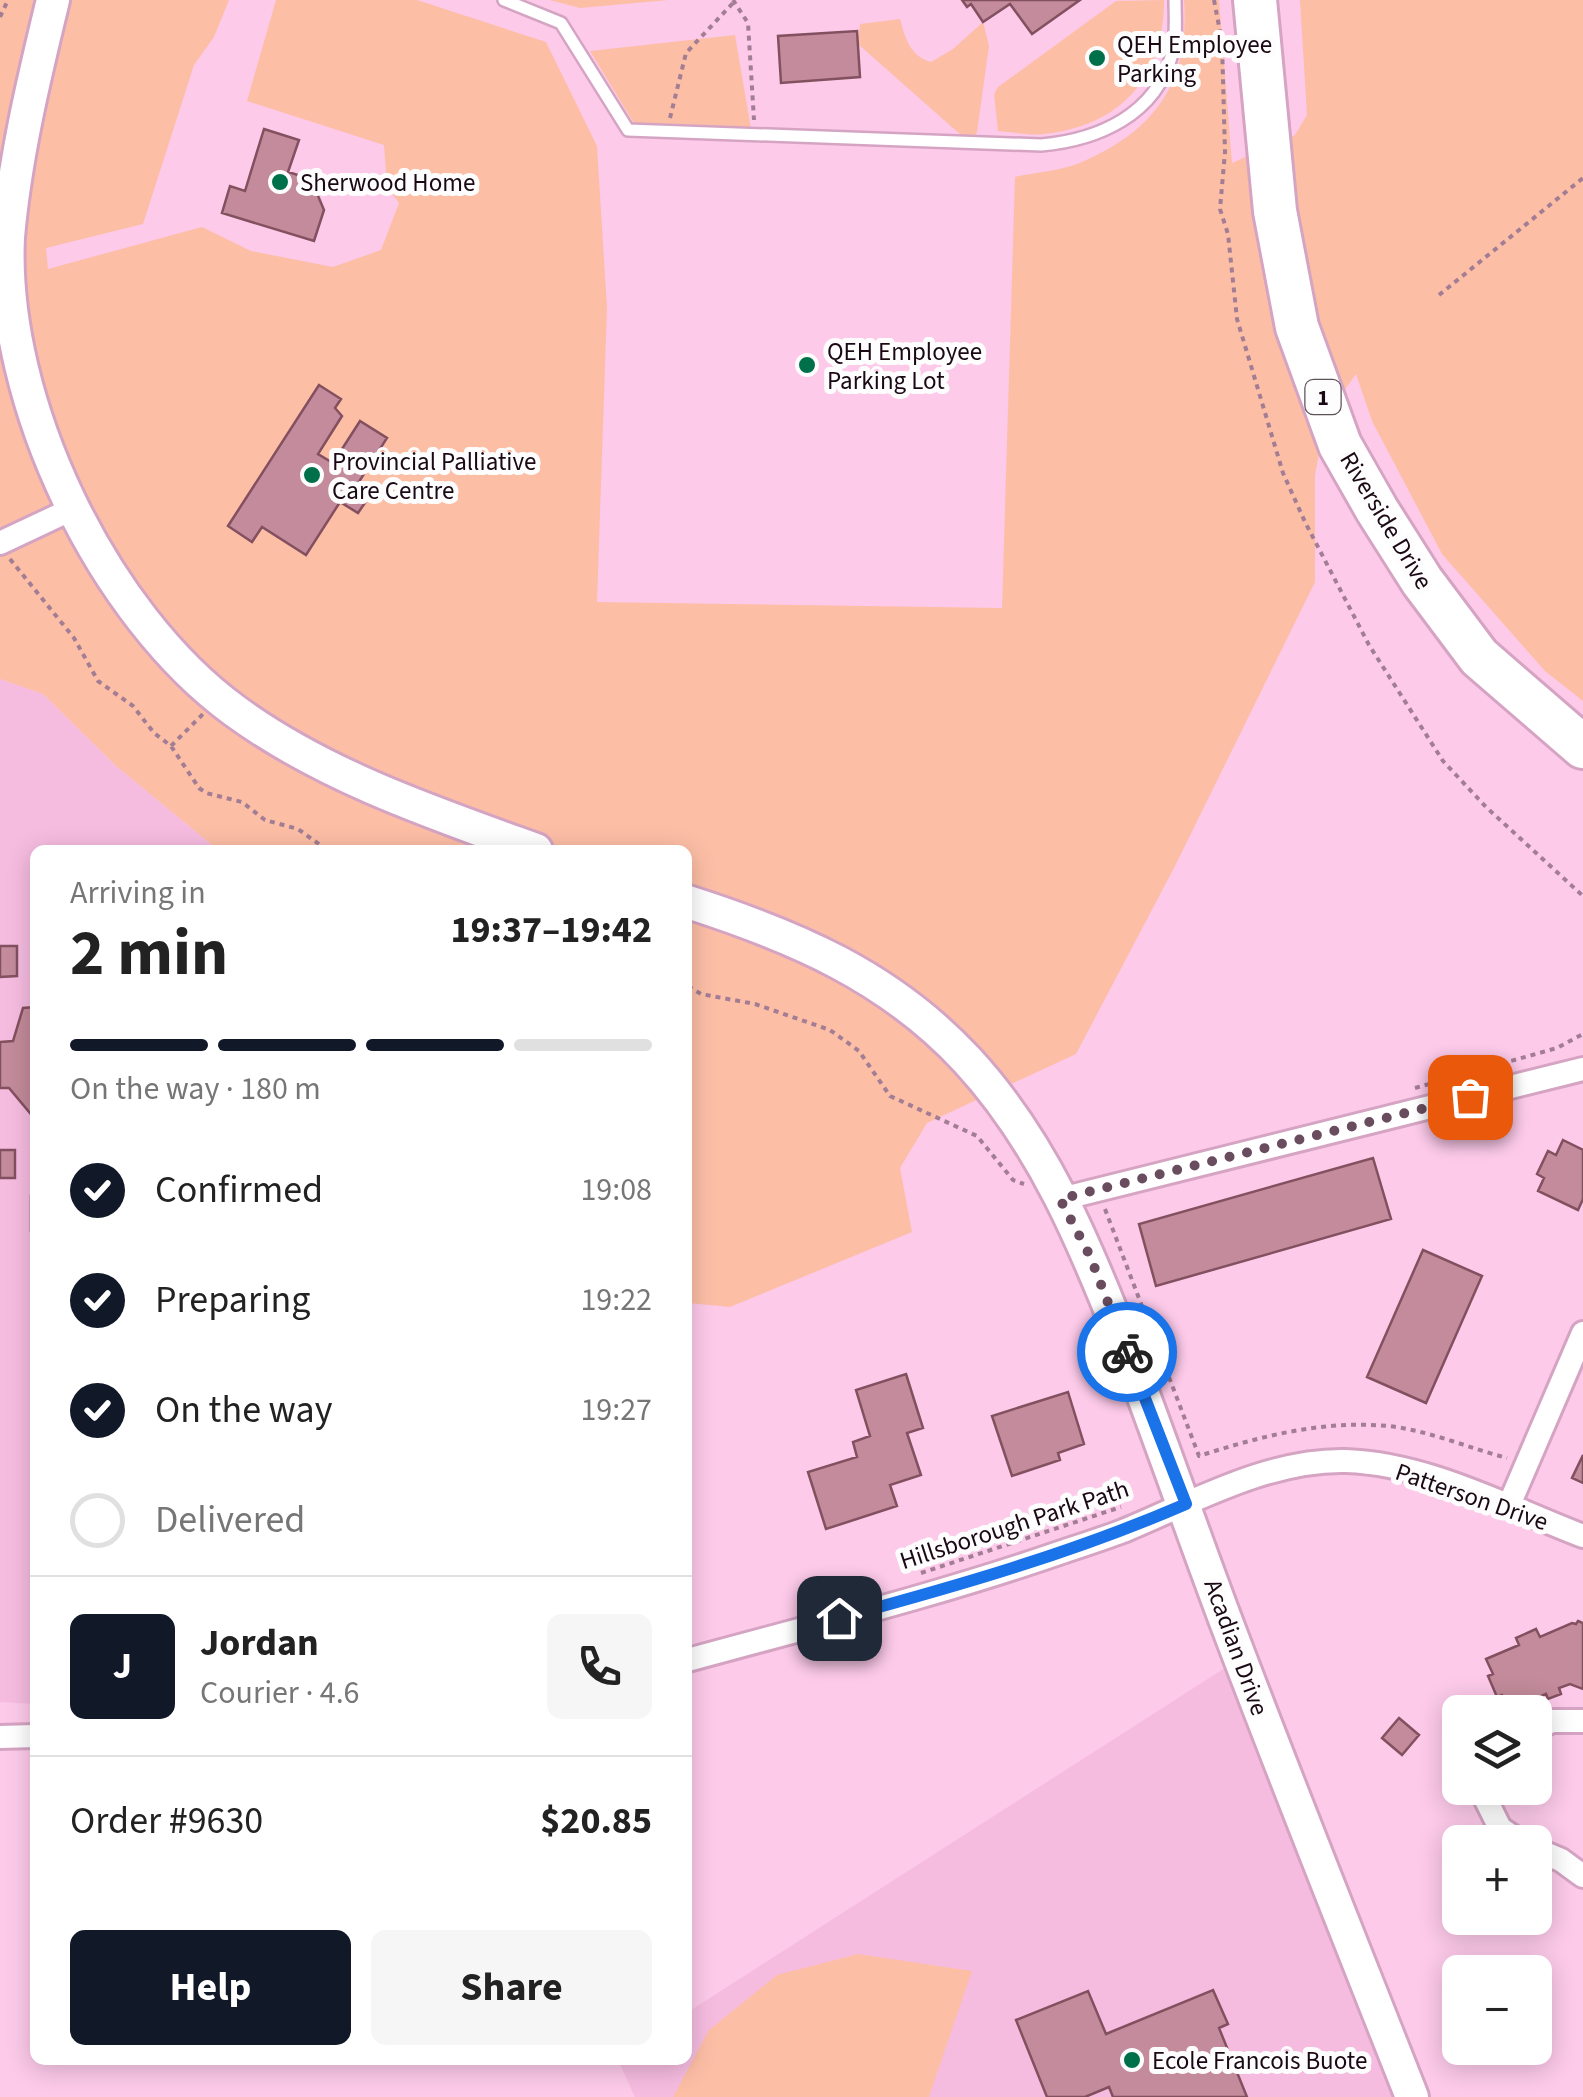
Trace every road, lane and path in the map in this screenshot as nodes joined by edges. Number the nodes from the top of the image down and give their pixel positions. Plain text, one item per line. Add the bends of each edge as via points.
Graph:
1 (8, 0) edge
2 (53, 0) edge
3 (504, 0) edge
4 (1175, 0) edge
5 (1255, 0) edge
6 (733, 2) edge
7 (0, 18) edge
8 (667, 132) junction
9 (755, 134) junction
10 (1583, 178) edge
11 (4, 253) edge
12 (1439, 295) dead end
13 (70, 510) junction
14 (1, 542) edge
15 (216, 697) junction
16 (1568, 735) edge
17 (171, 746) junction
18 (1583, 764) edge
19 (320, 845) edge
20 (523, 845) edge
21 (692, 903) edge
22 (692, 989) edge
23 (1583, 1069) edge
24 (1056, 1188) junction
25 (1099, 1195) dead end
26 (1583, 1333) edge
27 (1508, 1458) dead end
28 (1186, 1504) junction
29 (1509, 1506) junction
30 (1121, 1507) dead end
31 (1583, 1536) edge
32 (916, 1574) dead end
33 (692, 1659) edge
34 (1583, 1721) edge
35 (1552, 1722) edge
36 (0, 1736) edge
37 (30, 1736) edge
38 (1552, 1857) edge
39 (1583, 1876) edge
40 (1412, 2097) edge

1 - 7 path
2 - 11 street via 24,123
3 - 8 lane via 562,23 628,130
4 - 9 lane via 1176,35 1164,74 1132,114 1101,134 1041,145
5 - 16 highway, Riverside Drive / 1 via 1275,210 1298,327 1340,445 1422,581 1479,658
6 - 8 path via 686,54
6 - 9 path via 748,23
8 - 9 lane
10 - 12 path
11 - 13 street via 17,353
13 - 14 street
13 - 15 street via 102,566 182,667
14 - 17 path via 98,681
15 - 17 path
15 - 20 street via 360,782
16 - 18 highway, Riverside Drive
17 - 19 path via 206,793 242,802
21 - 24 street, Acadian Drive via 798,941 892,996 967,1060 1003,1103
22 - 24 path via 830,1030 859,1051 890,1096 977,1136 1014,1180
23 - 24 street
24 - 28 street, Acadian Drive via 1090,1256
25 - 27 path via 1199,1456 1255,1438 1339,1424 1392,1427
26 - 29 street
28 - 29 street, Patterson Drive via 1279,1470 1341,1461 1397,1468
28 - 33 street, Patterson Drive via 990,1576
28 - 40 street, Acadian Drive
29 - 31 street, Patterson Drive
30 - 32 path, Hillsborough Park Path
34 - 35 street
36 - 37 street
38 - 39 street

